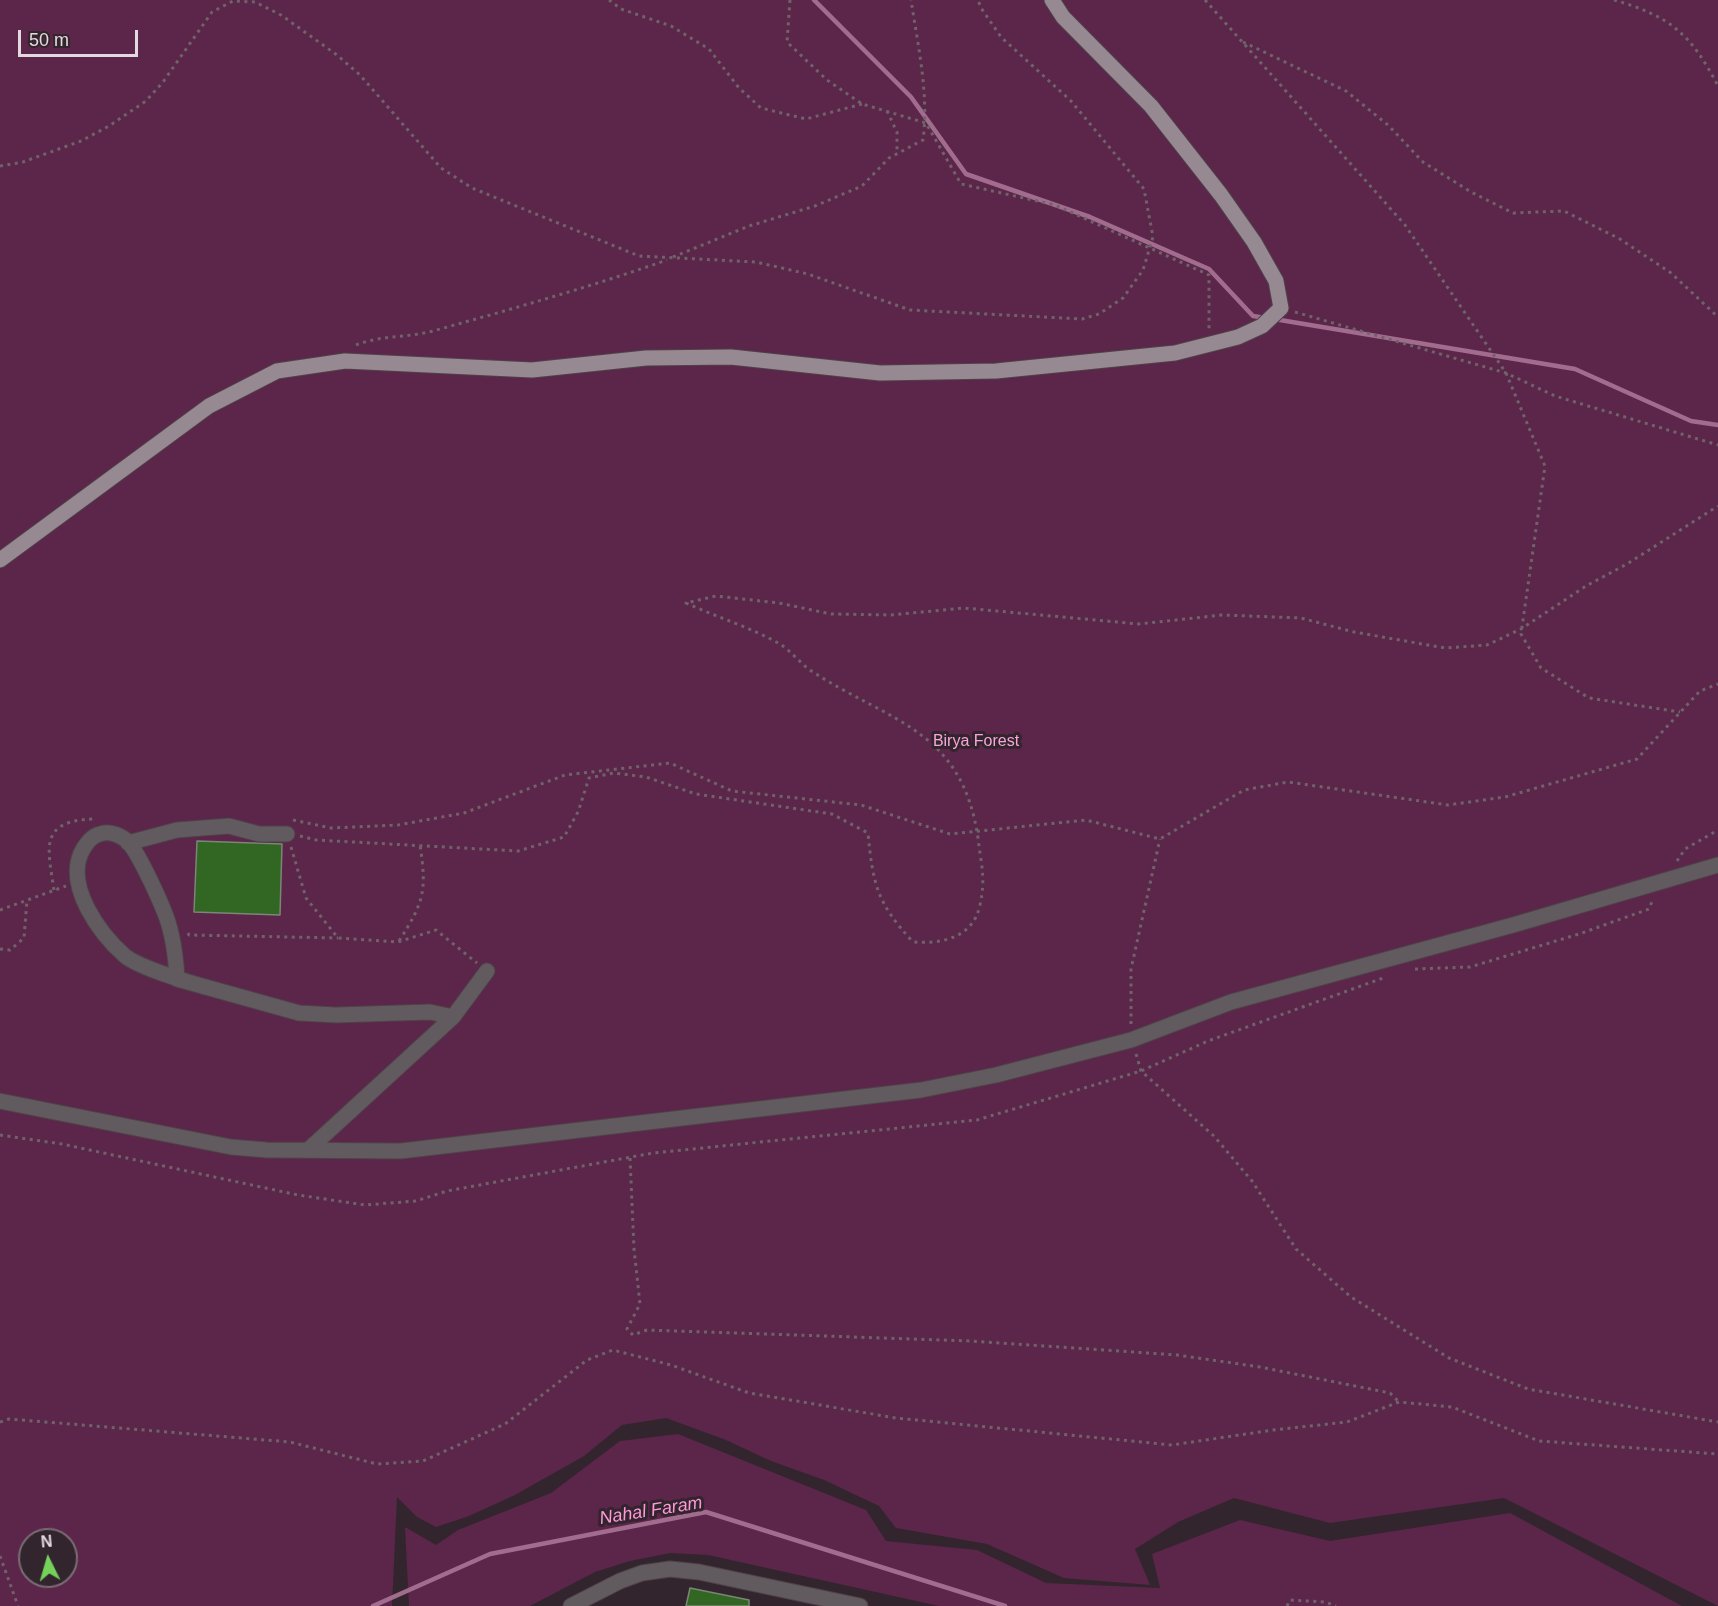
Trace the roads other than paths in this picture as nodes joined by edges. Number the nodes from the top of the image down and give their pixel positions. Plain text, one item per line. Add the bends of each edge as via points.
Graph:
1 (1052, 0) edge
2 (0, 560) edge
3 (287, 834) road end
4 (128, 843) junction
5 (1718, 865) edge
6 (487, 971) road end
7 (177, 979) junction
8 (205, 987) dead end
9 (453, 1017) junction
10 (0, 1101) edge
11 (308, 1150) junction
12 (572, 1606) edge
13 (861, 1606) edge

1 - 2 main road via 1063,17 1151,106 1254,242 1276,281 1281,308 1262,326 1238,337 1175,353 984,372 880,373 731,357 646,358 532,370 345,362 277,371 209,406
3 - 4 street via 259,834 230,826 177,830
4 - 7 street via 166,918
4 - 7 street via 117,834 100,833 85,844 77,863 77,882 100,928 126,957
5 - 11 street via 1231,1002 1131,1040 996,1075 921,1090 401,1150
6 - 9 street
7 - 8 street
7 - 9 street via 299,1013 430,1012
9 - 11 street
10 - 11 street via 231,1147
12 - 13 street via 620,1581 670,1569

